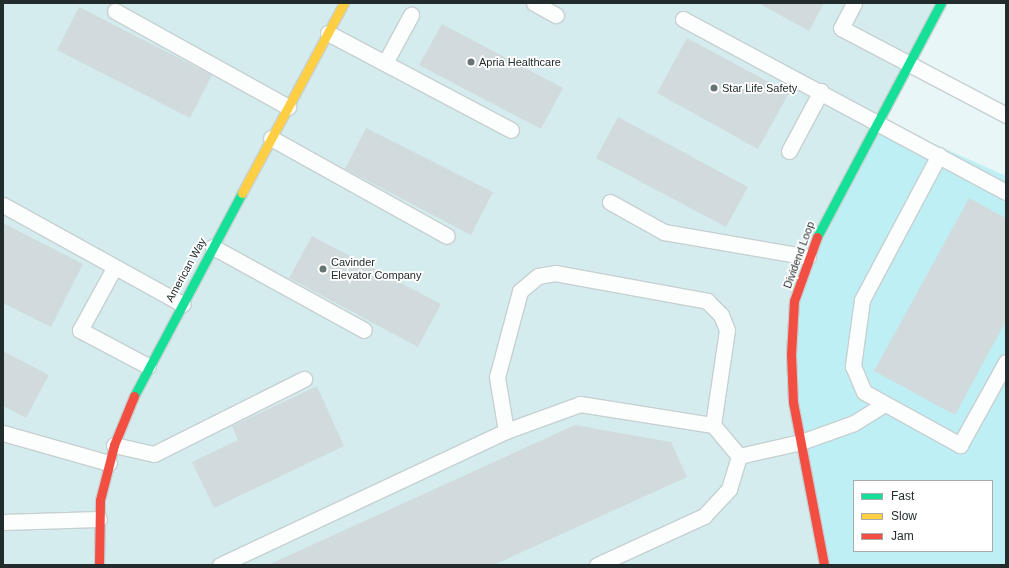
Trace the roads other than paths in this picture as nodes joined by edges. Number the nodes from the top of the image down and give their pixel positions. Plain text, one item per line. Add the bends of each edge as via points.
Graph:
1 (344, 3) edge
2 (534, 3) edge
3 (854, 3) edge
4 (936, 5) edge
5 (115, 11) dead end
6 (411, 15) dead end
7 (556, 15) dead end
8 (684, 20) dead end
9 (328, 33) junction
10 (385, 63) junction
11 (908, 63) junction
12 (821, 91) junction
13 (288, 107) junction
14 (1006, 115) edge
15 (878, 120) junction
16 (511, 130) dead end
17 (271, 138) junction
18 (789, 151) dead end
19 (939, 155) junction
20 (1006, 192) edge
21 (610, 202) dead end
22 (3, 205) edge
23 (446, 236) dead end
24 (212, 247) junction
25 (808, 257) junction
26 (114, 268) junction
27 (182, 304) junction
28 (364, 330) dead end
29 (1006, 362) edge
30 (148, 366) junction
31 (304, 378) dead end
32 (885, 404) junction
33 (714, 425) junction
34 (506, 431) junction
35 (3, 433) edge
36 (801, 442) junction
37 (114, 445) junction
38 (739, 456) junction
39 (109, 463) junction
40 (99, 519) junction
41 (3, 522) edge
42 (99, 565) edge
43 (220, 565) edge
44 (597, 565) edge
45 (824, 565) edge

1 - 9 street, American Way
2 - 7 lane
3 - 11 lane via 842,28
4 - 11 street, Dividend Loop
5 - 13 lane
6 - 10 lane
8 - 12 lane
9 - 10 lane
9 - 13 street, American Way
10 - 16 lane
11 - 14 lane
11 - 15 street, Dividend Loop
12 - 15 lane
12 - 18 lane
13 - 17 street, American Way
15 - 19 lane
15 - 25 street, Dividend Loop
17 - 23 lane
17 - 24 street, American Way
19 - 20 lane
19 - 32 lane via 862,300 853,366 864,392
21 - 25 lane via 664,232
22 - 26 lane
24 - 27 street, American Way
24 - 28 lane
25 - 36 street, Dividend Loop via 794,301 791,354 793,402
26 - 27 lane
26 - 30 lane via 80,330
27 - 30 street, American Way
29 - 32 lane via 960,445
30 - 37 street, American Way
31 - 37 lane via 154,454
32 - 36 lane via 854,423
33 - 34 lane via 580,404
33 - 34 lane via 727,330 721,315 707,301 555,273 538,276 520,291 497,377
33 - 38 lane
34 - 43 lane
35 - 39 lane
36 - 38 lane
36 - 45 street, Dividend Loop
37 - 39 street, American Way
38 - 44 lane via 729,489 704,516
39 - 40 street, American Way via 100,500
40 - 41 lane
40 - 42 street, American Way

